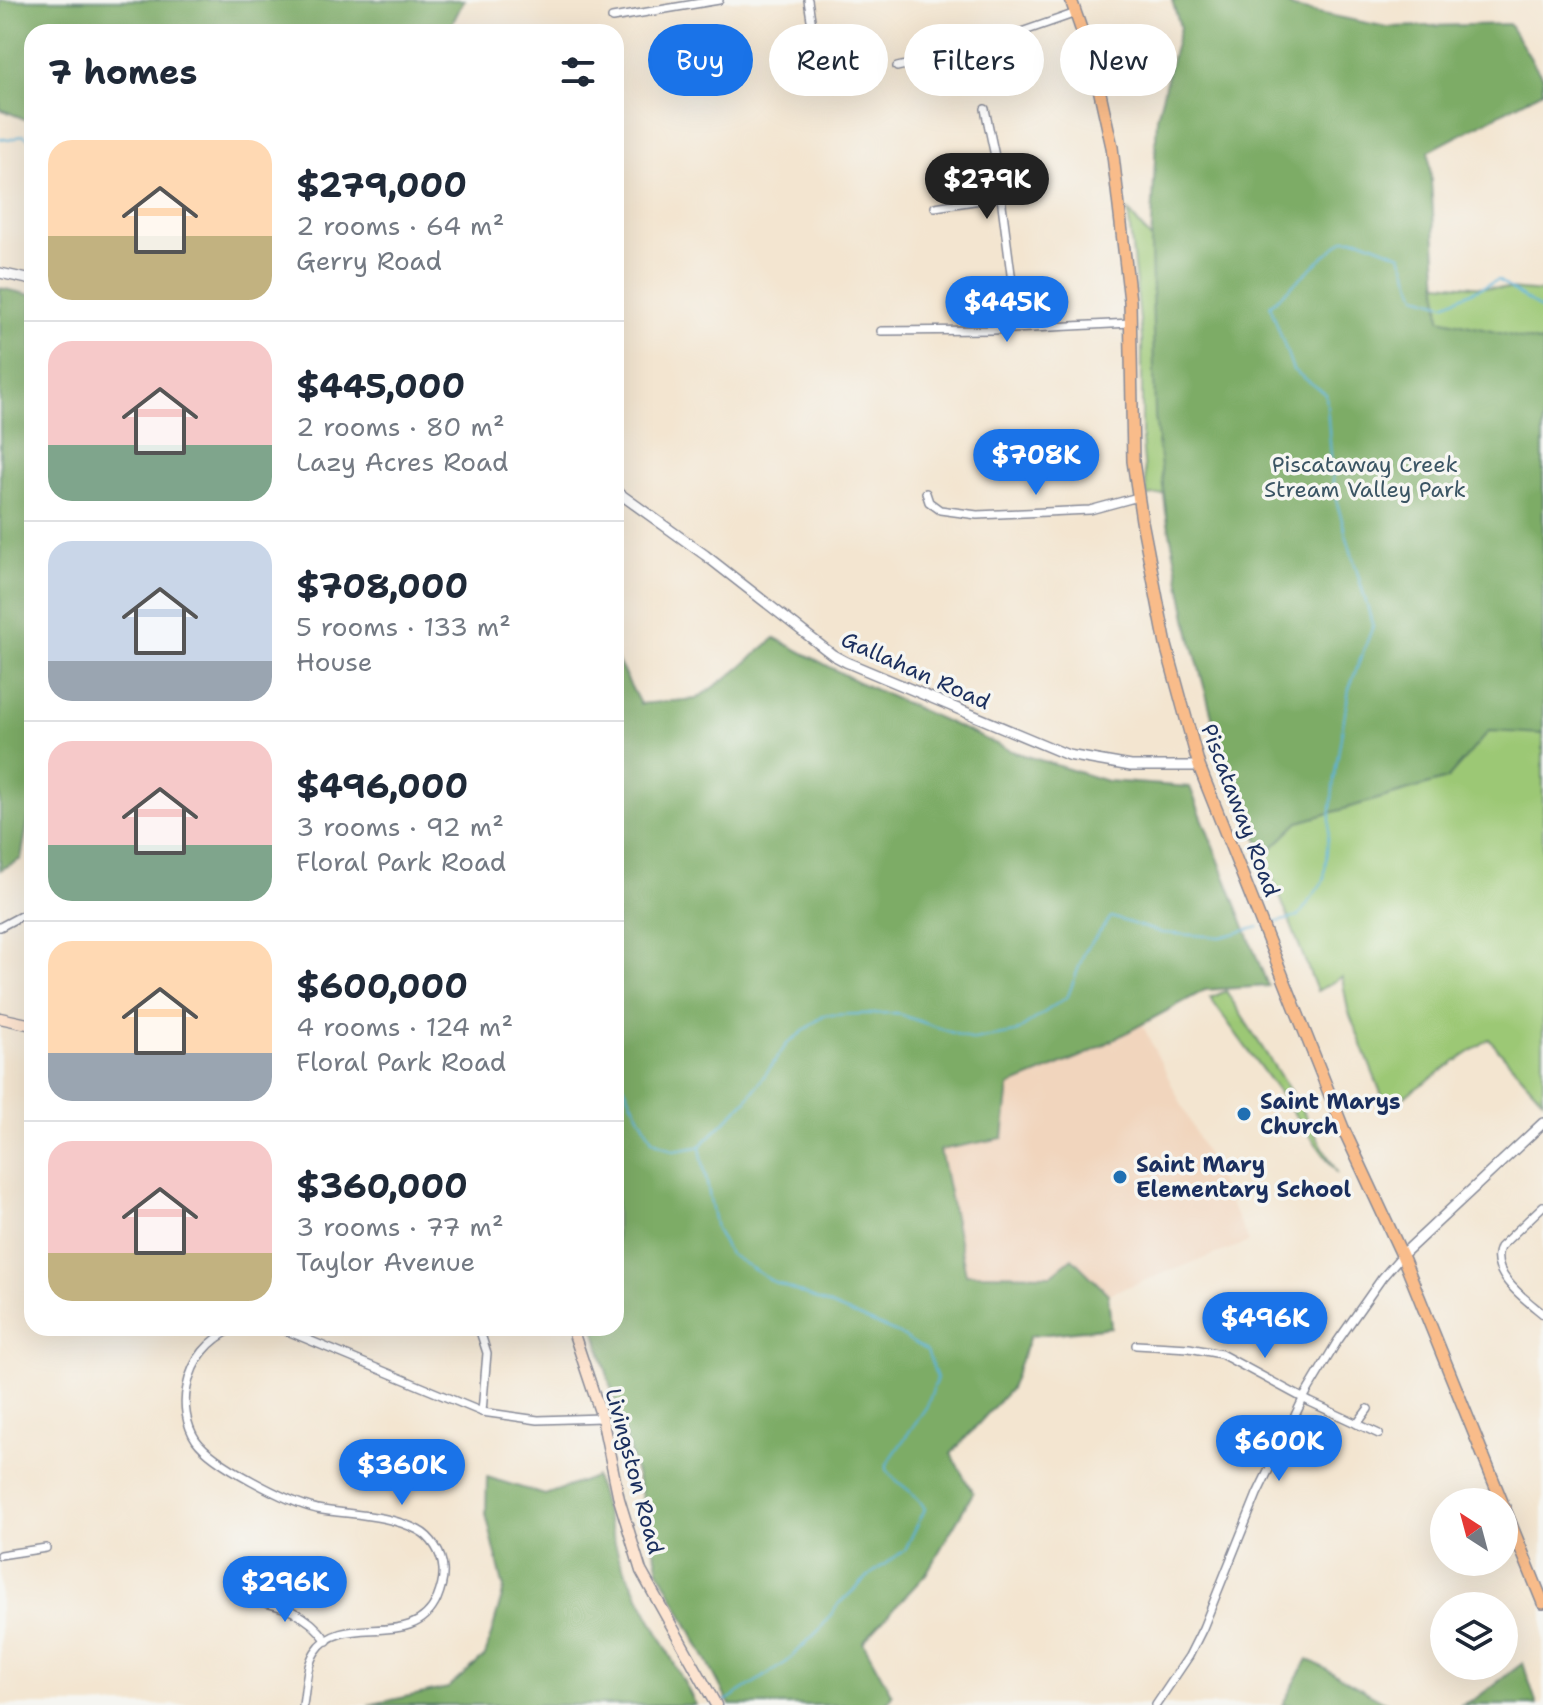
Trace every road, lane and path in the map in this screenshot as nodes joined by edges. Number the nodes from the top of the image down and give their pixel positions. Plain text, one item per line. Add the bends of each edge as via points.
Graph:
1 (719, 0) edge
2 (808, 0) edge
3 (1071, 0) edge
4 (1076, 13) junction
5 (612, 18) dead end
6 (812, 24) edge
7 (897, 67) dead end
8 (985, 109) dead end
9 (1000, 197) junction
10 (935, 207) dead end
11 (0, 273) edge
12 (24, 278) edge
13 (1131, 323) junction
14 (1018, 328) junction
15 (881, 331) dead end
16 (926, 493) dead end
17 (624, 497) edge
18 (1138, 497) junction
19 (1199, 766) junction
20 (24, 914) edge
21 (0, 927) edge
22 (0, 1018) edge
23 (24, 1023) edge
24 (1543, 1123) edge
25 (1543, 1206) edge
26 (1402, 1255) junction
27 (1543, 1314) edge
28 (220, 1336) edge
29 (299, 1336) edge
30 (482, 1336) edge
31 (575, 1336) edge
32 (1136, 1345) dead end
33 (1304, 1397) junction
34 (1368, 1409) dead end
35 (482, 1412) junction
36 (602, 1418) junction
37 (1357, 1424) junction
38 (1379, 1434) dead end
39 (1497, 1488) edge
40 (1518, 1541) edge
41 (46, 1548) dead end
42 (0, 1555) edge
43 (249, 1599) dead end
44 (1543, 1603) edge
45 (327, 1641) junction
46 (303, 1705) edge
47 (716, 1705) edge
48 (1156, 1705) edge

1 - 5 street
2 - 6 street
3 - 4 main road, Piscataway Road
4 - 7 street via 967,51
4 - 13 main road, Piscataway Road via 1112,147
8 - 9 street
9 - 10 street
9 - 14 street
11 - 12 street
13 - 14 street
13 - 18 main road, Piscataway Road
14 - 15 street
16 - 18 street via 940,510 977,515 1090,510
17 - 19 street, Gallahan Road via 846,662 1068,755 1131,766
18 - 19 main road, Piscataway Road via 1166,645
19 - 26 main road, Piscataway Road via 1343,1128
20 - 21 street
22 - 23 main road
24 - 26 street
25 - 27 street via 1496,1256 1503,1276
26 - 33 street via 1337,1342
26 - 39 main road, Piscataway Road
28 - 45 street via 205,1349 188,1381 186,1413 203,1448 296,1502 419,1530 443,1564 437,1598 418,1621 400,1628 348,1632
29 - 35 street
30 - 35 street via 487,1353
31 - 36 main road, Livingston Road
32 - 33 street via 1216,1352
33 - 37 street
33 - 48 street via 1257,1494 1203,1628
34 - 37 street
35 - 36 street via 538,1420
36 - 47 main road, Livingston Road via 641,1571
37 - 38 street
40 - 44 main road, Piscataway Road
41 - 42 street
43 - 45 street via 297,1612
45 - 46 street via 313,1657

